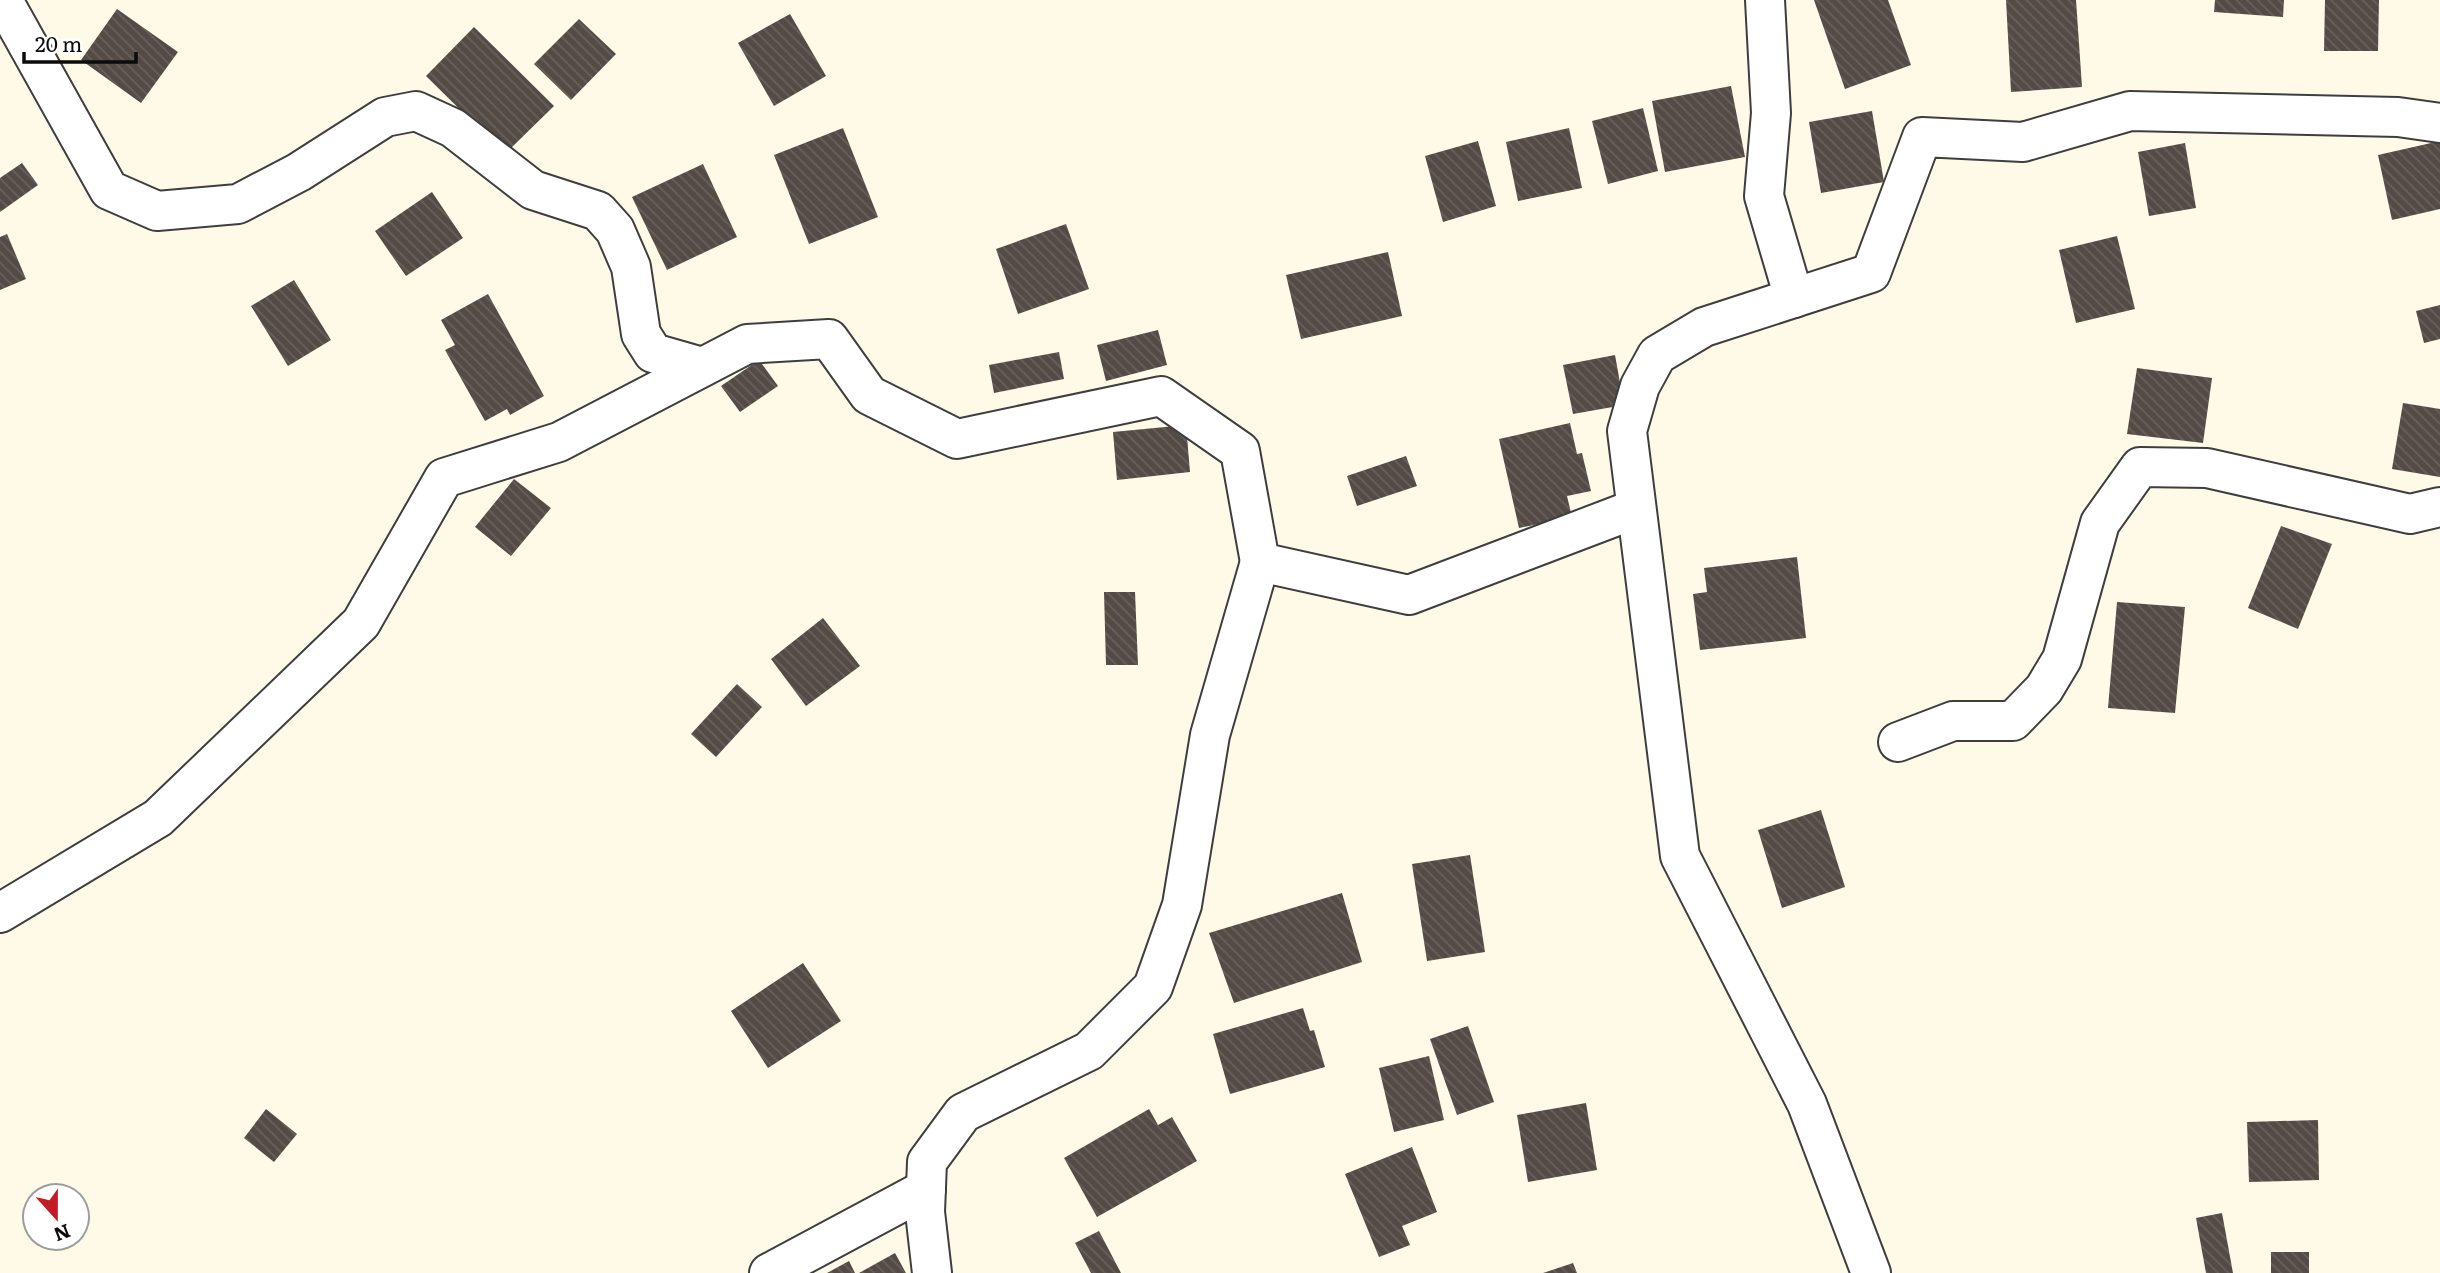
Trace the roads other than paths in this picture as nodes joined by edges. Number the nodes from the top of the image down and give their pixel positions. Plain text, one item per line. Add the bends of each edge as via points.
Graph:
1 (1765, 0) edge
2 (4, 4) edge
3 (2440, 123) edge
4 (1794, 298) junction
5 (702, 367) junction
6 (2440, 507) edge
7 (1635, 509) junction
8 (1260, 562) junction
9 (1898, 742) dead end
10 (0, 913) edge
11 (926, 1189) junction
12 (769, 1273) edge
13 (932, 1273) edge
14 (1871, 1273) edge

1 - 4 street via 1771,113 1764,197
2 - 5 street via 109,190 157,211 238,204 299,172 385,117 416,111 453,128 533,190 597,211 615,230 631,267 641,334 653,353
3 - 4 street via 2398,117 2130,111 2022,142 1922,137 1871,272
4 - 7 street via 1704,327 1657,355 1640,386 1627,431
5 - 8 street via 747,344 829,339 869,395 957,439 1161,396 1240,451
5 - 10 street via 559,442 444,478 351,633 158,818
6 - 9 street via 2410,514 2207,468 2140,467 2100,523 2062,659 2044,689 2013,720 1952,721
7 - 8 street via 1409,595
7 - 14 street via 1680,856 1807,1104
8 - 11 street via 1210,735 1182,905 1153,987 1088,1051 963,1113 928,1163
11 - 12 street
11 - 13 street

